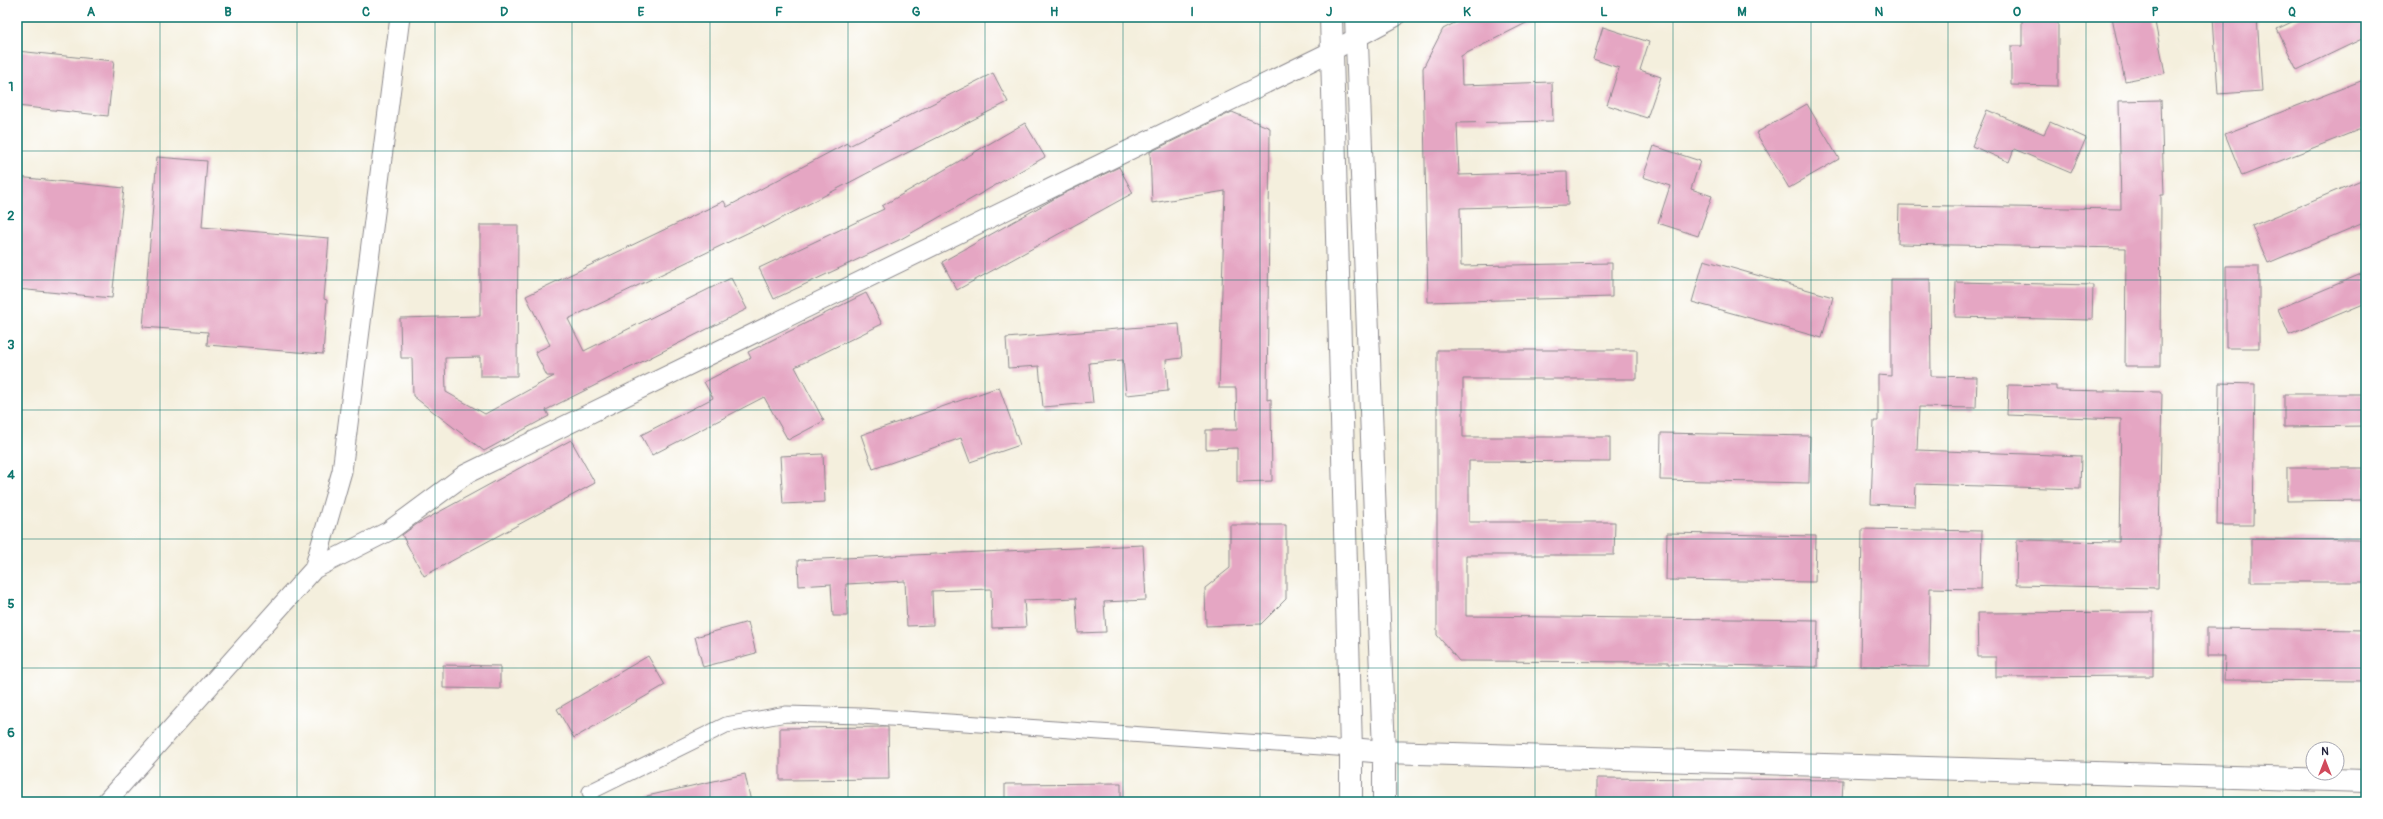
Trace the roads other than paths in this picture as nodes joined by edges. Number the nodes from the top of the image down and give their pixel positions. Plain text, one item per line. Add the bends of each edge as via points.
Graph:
1 (400, 17) edge
2 (1331, 17) edge
3 (1395, 17) edge
4 (1357, 27) edge
5 (1332, 52) junction
6 (314, 569) junction
7 (1351, 749) junction
8 (1384, 752) junction
9 (2366, 781) edge
10 (590, 792) dead end
11 (106, 802) edge
12 (1351, 802) edge
13 (1384, 802) edge

1 - 6 street via 342,471
2 - 5 main road
3 - 4 street
4 - 5 street
4 - 8 main road
5 - 6 street via 466,474 389,531
5 - 7 main road
6 - 11 street
7 - 8 main road
7 - 10 street via 861,716 786,714 726,725
7 - 12 main road
8 - 9 main road
8 - 13 main road

